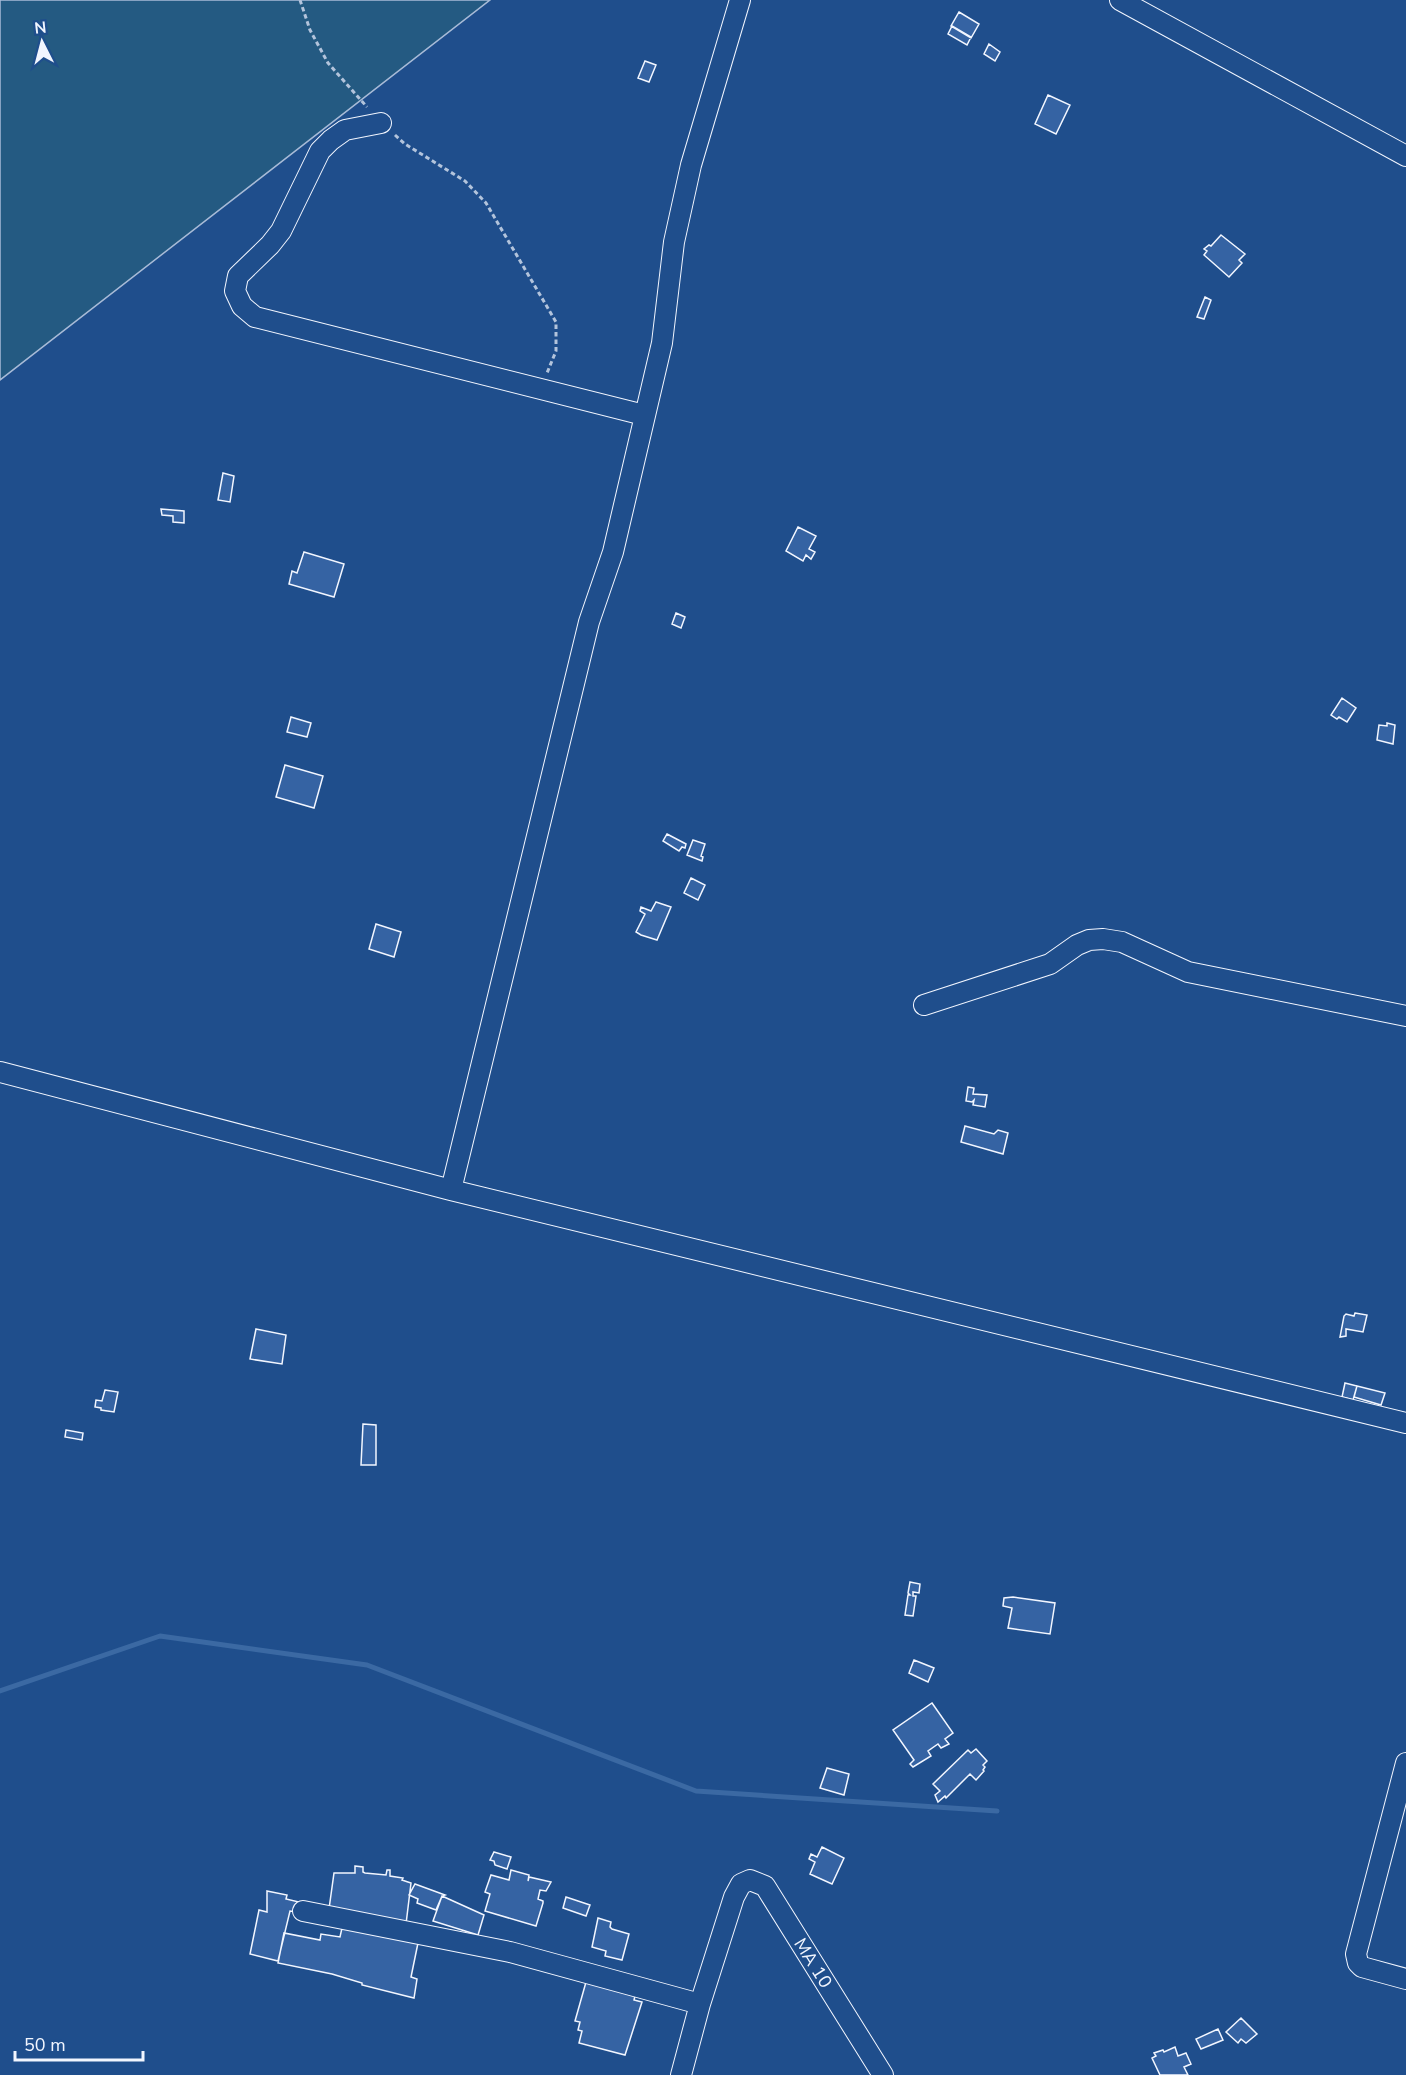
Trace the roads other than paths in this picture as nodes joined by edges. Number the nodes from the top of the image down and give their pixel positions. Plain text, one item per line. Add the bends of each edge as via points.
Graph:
1 (740, 0) edge
2 (1120, 0) edge
3 (381, 123) road end
4 (1406, 156) edge
5 (644, 415) junction
6 (924, 1005) dead end
7 (1406, 1016) edge
8 (0, 1072) edge
9 (451, 1190) junction
10 (1406, 1423) edge
11 (1406, 1763) edge
12 (303, 1911) dead end
13 (1406, 1979) edge
14 (700, 2004) junction
15 (681, 2075) edge
16 (883, 2075) edge

1 - 5 street via 691,165 674,242 662,343
2 - 4 street
3 - 5 street via 345,130 320,151 281,231 238,276 236,291 242,306 255,317
5 - 9 street via 613,552 589,622
6 - 7 street via 1050,964 1077,945 1102,939 1122,942 1188,972
8 - 9 street
9 - 10 street
11 - 13 street via 1356,1954 1362,1967
12 - 14 street via 510,1952
14 - 15 street
14 - 16 street, MA 10 via 734,1897 745,1881 755,1880 765,1886

